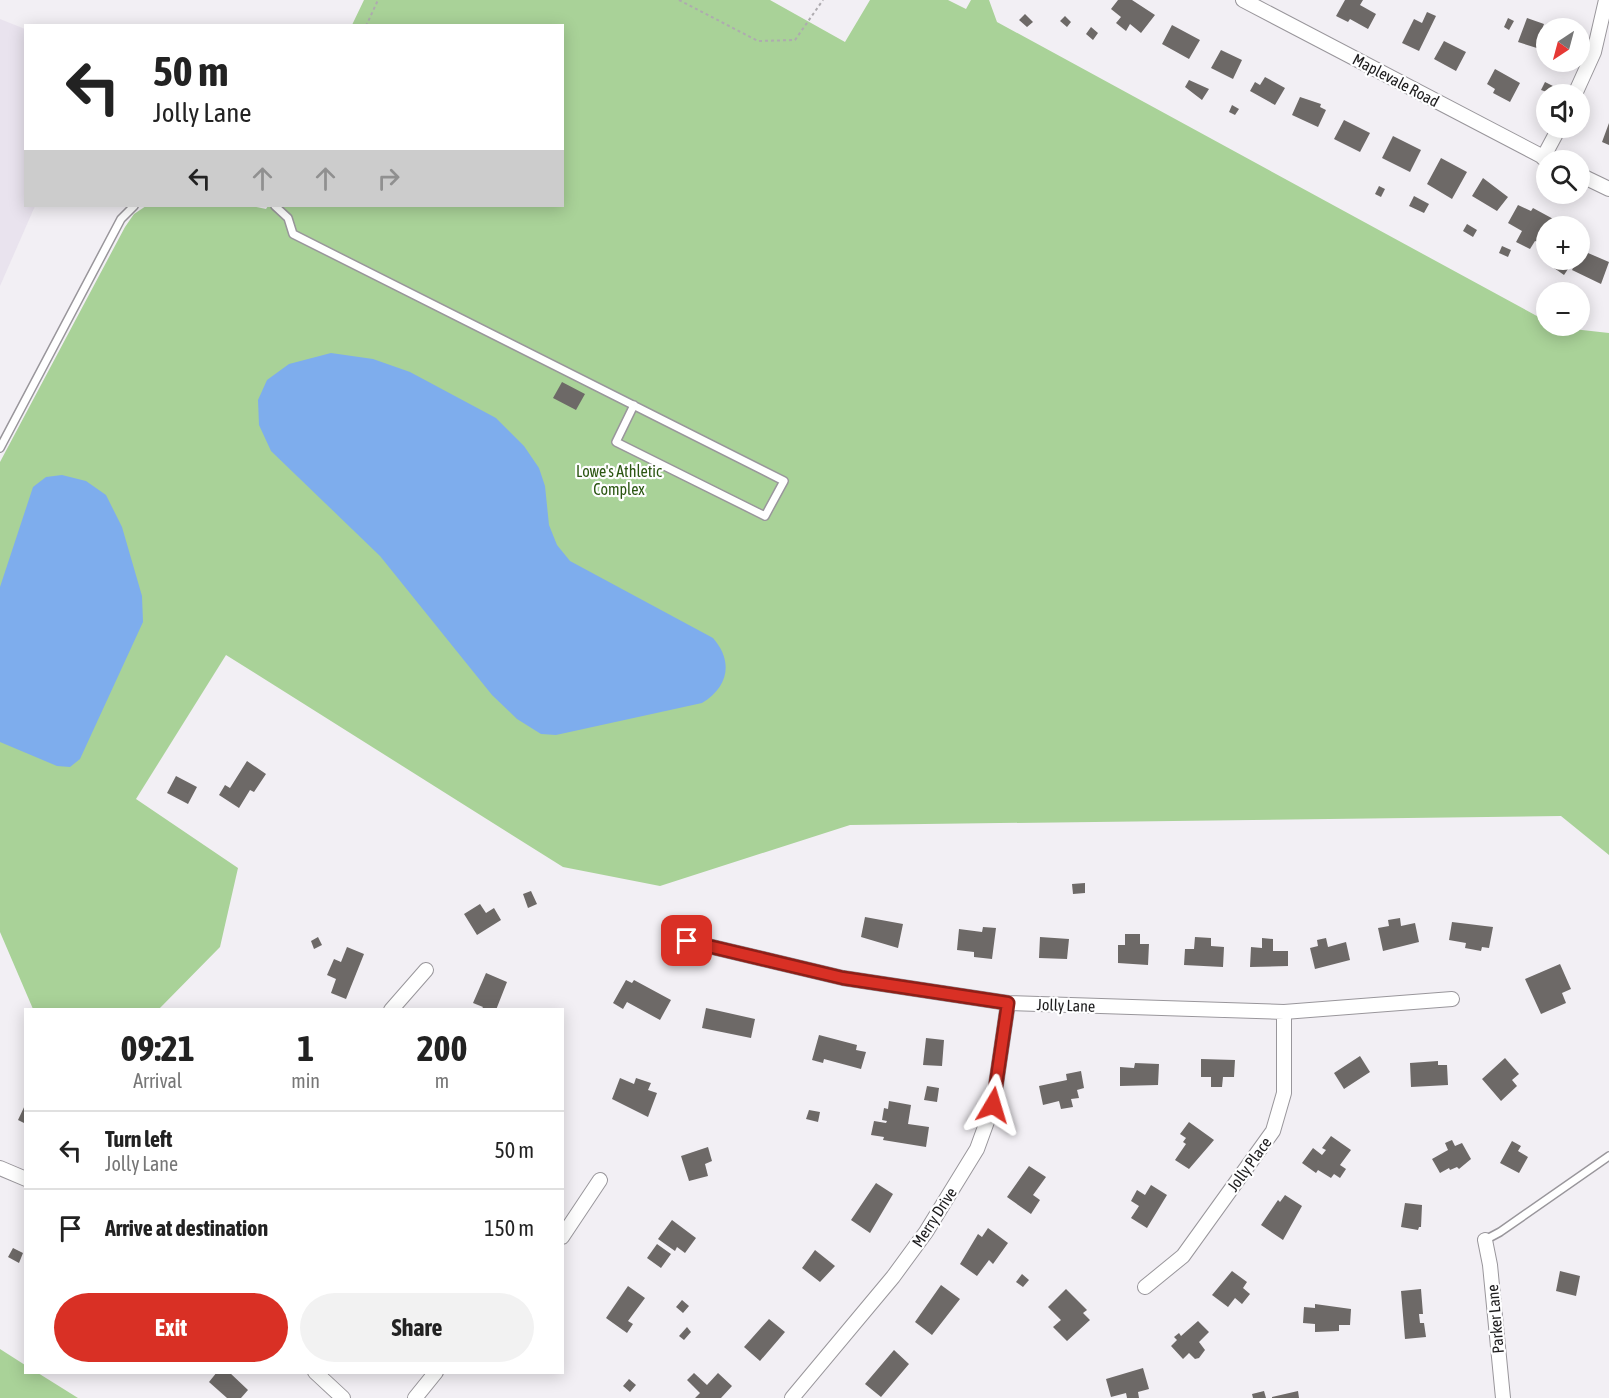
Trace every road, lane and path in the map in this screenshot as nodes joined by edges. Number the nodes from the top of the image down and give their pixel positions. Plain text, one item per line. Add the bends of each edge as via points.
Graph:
1 (378, 0) edge
2 (679, 0) edge
3 (823, 0) edge
4 (1243, 0) edge
5 (1606, 0) edge
6 (367, 24) edge
7 (1580, 84) edge
8 (1536, 154) edge
9 (1590, 180) edge
10 (1609, 189) edge
11 (133, 207) edge
12 (276, 207) edge
13 (634, 405) junction
14 (0, 447) edge
15 (687, 941) dead end
16 (426, 970) dead end
17 (1452, 999) dead end
18 (1008, 1003) junction
19 (394, 1008) edge
20 (1284, 1012) junction
21 (1609, 1156) edge
22 (0, 1168) edge
23 (24, 1178) edge
24 (600, 1180) dead end
25 (564, 1234) edge
26 (1485, 1240) joint
27 (1144, 1287) dead end
28 (317, 1374) edge
29 (434, 1374) edge
30 (343, 1398) edge
31 (415, 1398) edge
32 (792, 1398) edge
33 (1503, 1398) edge

1 - 6 path
2 - 3 path via 758,41 795,40
4 - 8 street, Maplevale Road
5 - 7 street via 1594,52
9 - 10 street
11 - 14 lane via 121,219
12 - 13 lane via 288,218 293,234
13 - 13 lane via 616,442 765,516 784,481
15 - 18 street, Jolly Lane via 843,978
16 - 19 street
17 - 20 street, Jolly Lane
18 - 20 street, Jolly Lane
18 - 32 street, Merry Drive via 993,1105 977,1149 893,1277
20 - 27 street, Jolly Place via 1284,1093 1273,1131 1183,1256
21 - 26 lane
22 - 23 street
24 - 25 street
26 - 33 street, Parker Lane
28 - 30 street
29 - 31 street

